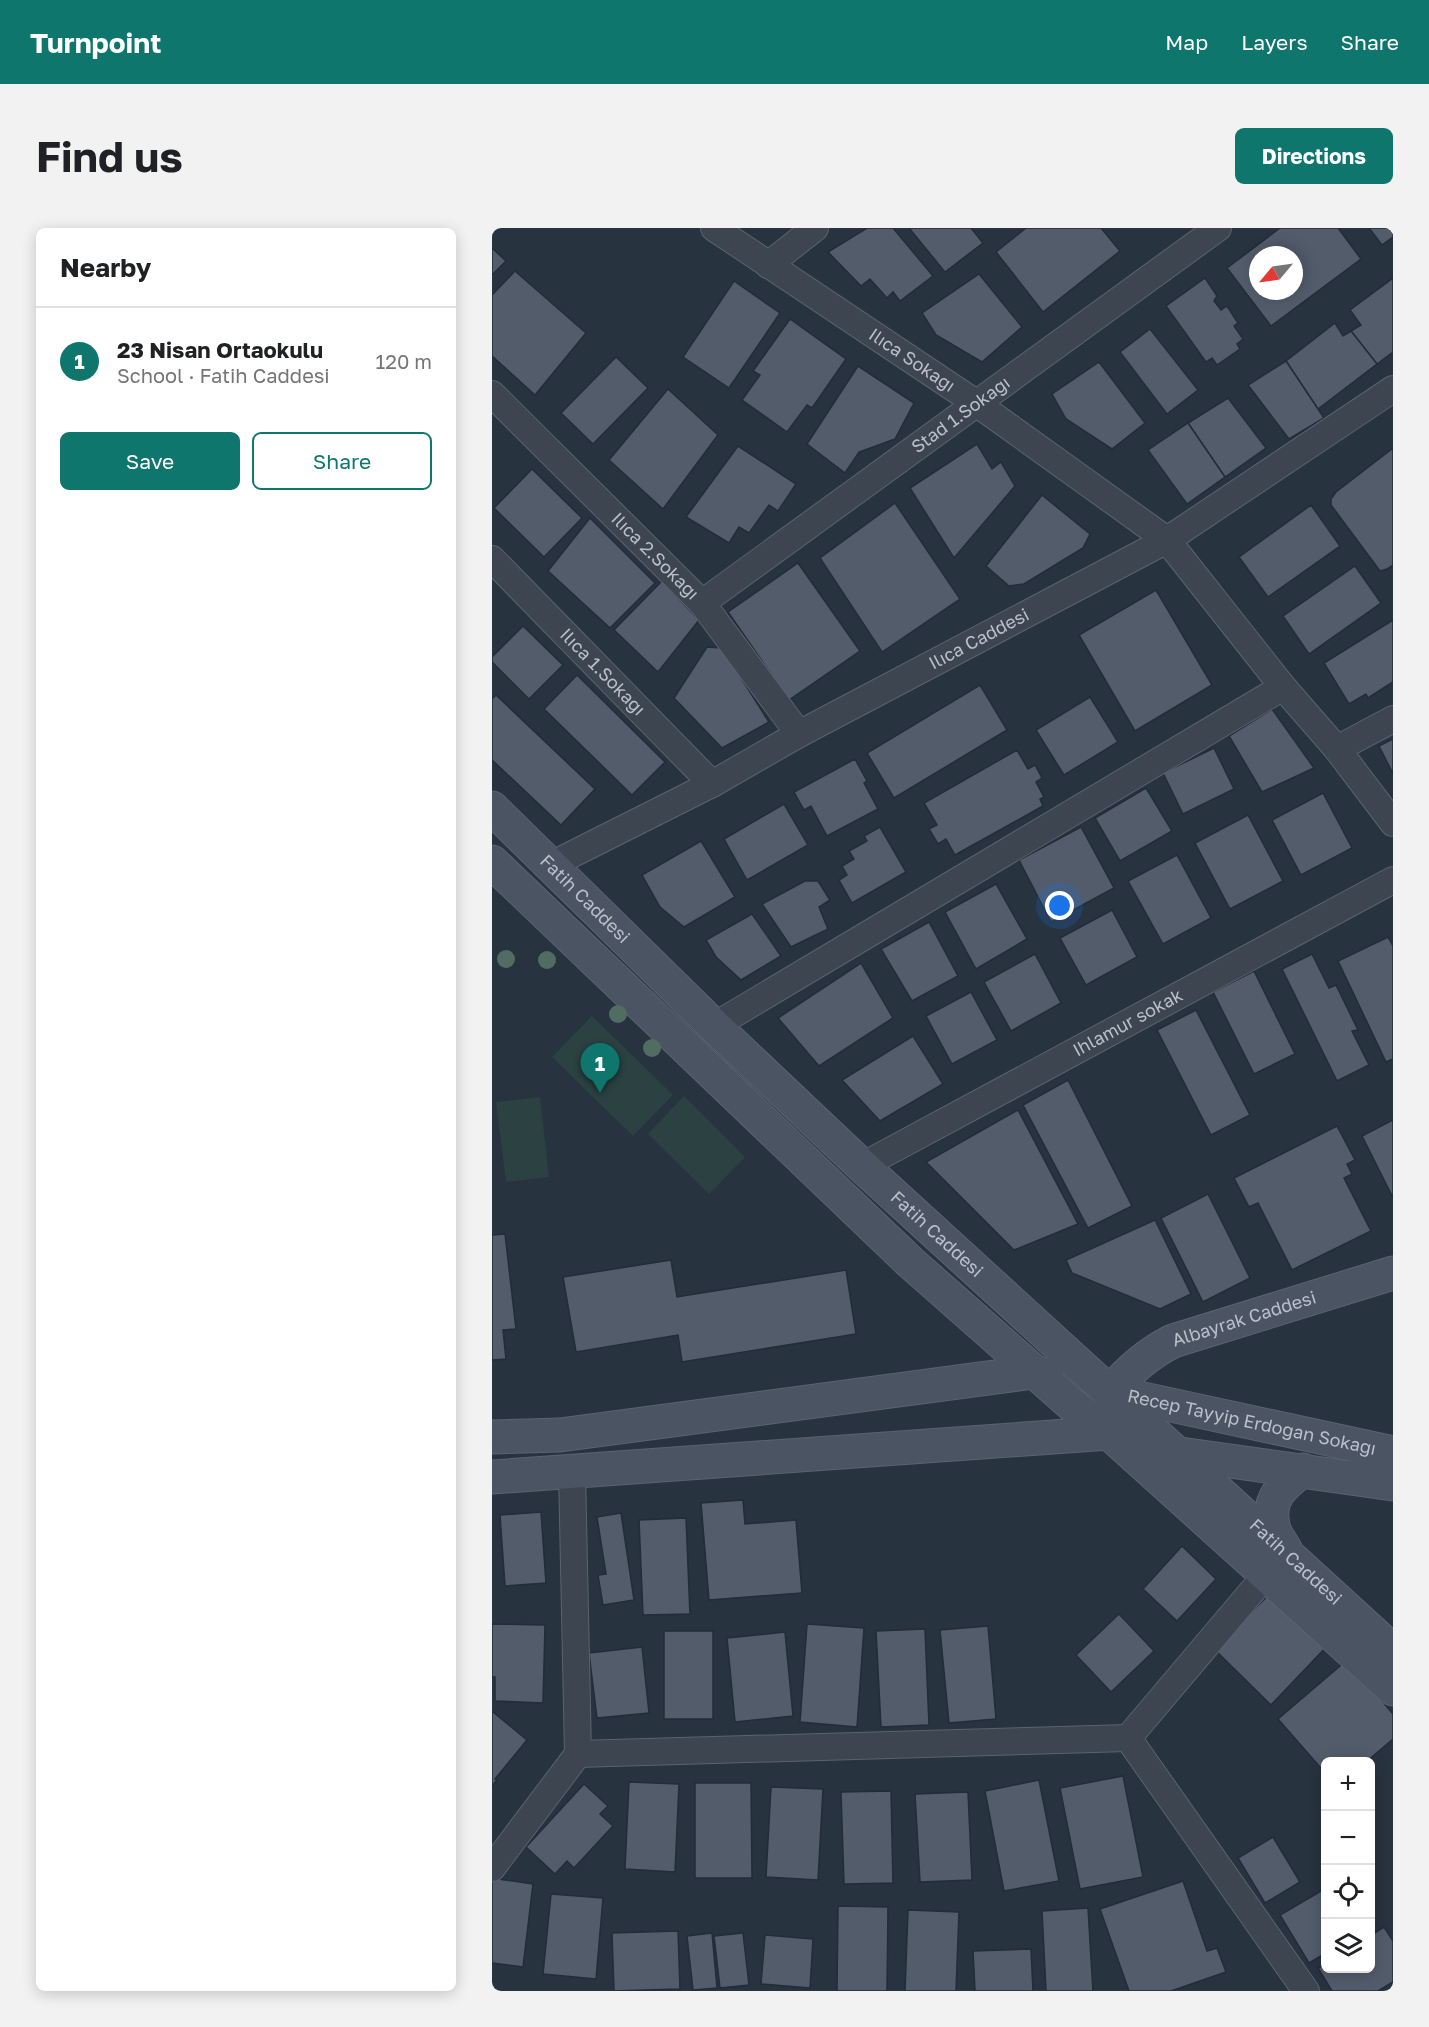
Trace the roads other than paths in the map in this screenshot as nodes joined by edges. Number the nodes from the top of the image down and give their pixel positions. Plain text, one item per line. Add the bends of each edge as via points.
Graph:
1 (714, 228) edge
2 (815, 228) edge
3 (1218, 228) edge
4 (768, 265) junction
5 (1393, 389) edge
6 (492, 394) edge
7 (976, 403) junction
8 (1167, 540) junction
9 (492, 559) edge
10 (702, 603) junction
11 (1283, 687) junction
12 (1393, 719) edge
13 (799, 734) junction
14 (1337, 748) junction
15 (712, 784) junction
16 (492, 808) edge
17 (1393, 823) edge
18 (492, 861) edge
19 (551, 865) junction
20 (1393, 880) edge
21 (714, 1026) junction
22 (862, 1166) junction
23 (1393, 1274) edge
24 (1033, 1372) junction
25 (1110, 1392) junction
26 (1109, 1433) junction
27 (492, 1437) edge
28 (1393, 1453) edge
29 (1178, 1454) junction
30 (1303, 1470) junction
31 (572, 1471) junction
32 (492, 1477) edge
33 (1393, 1484) edge
34 (1277, 1565) junction
35 (1393, 1651) edge
36 (1393, 1689) edge
37 (1128, 1738) junction
38 (578, 1754) junction
39 (492, 1868) edge
40 (1298, 1989) edge

1 - 4 street, Ilıca Sokağı
2 - 4 street
3 - 7 street, Stad 1.Sokağı
4 - 7 street, Ilıca Sokağı
5 - 8 street, Ilıca Caddesi
6 - 10 street, Ilıca 2.Sokağı
7 - 8 street, Ilıca Sokağı
7 - 10 street, Stad 1.Sokağı
8 - 11 street, Ilıca Sokağı
8 - 13 street, Ilıca Caddesi
9 - 15 street, Ilıca 1.Sokağı
10 - 13 street, Ilıca 2.Sokağı
11 - 14 street, Ilıca Sokağı
11 - 21 street
12 - 14 street
13 - 15 street, Ilıca Caddesi
14 - 17 street, Ilıca Sokağı
15 - 19 street, Ilıca Caddesi
16 - 19 main road, Fatih Caddesi
18 - 24 main road, Fatih Caddesi via 910,1262
19 - 21 main road, Fatih Caddesi
20 - 22 street, Ihlamur sokak
21 - 22 main road, Fatih Caddesi
22 - 25 main road, Fatih Caddesi
23 - 25 main road, Albayrak Caddesi via 1173,1341 1134,1366
24 - 25 main road, Recep Tayyip Erdoğan Sokağı
24 - 26 main road, Fatih Caddesi
24 - 27 main road via 560,1435
25 - 28 main road, Recep Tayyip Erdoğan Sokağı
25 - 29 main road, Fatih Caddesi
26 - 29 main road, Recep Tayyip Erdoğan Sokağı
26 - 31 main road
26 - 34 main road, Fatih Caddesi
29 - 30 main road, Recep Tayyip Erdoğan Sokağı
29 - 34 main road, Fatih Caddesi
30 - 33 main road, Recep Tayyip Erdoğan Sokağı
30 - 34 main road via 1278,1491 1272,1509
31 - 32 main road
31 - 38 street
34 - 35 main road, Fatih Caddesi
34 - 36 main road, Fatih Caddesi
34 - 37 street
37 - 38 street
37 - 40 street
38 - 39 street

